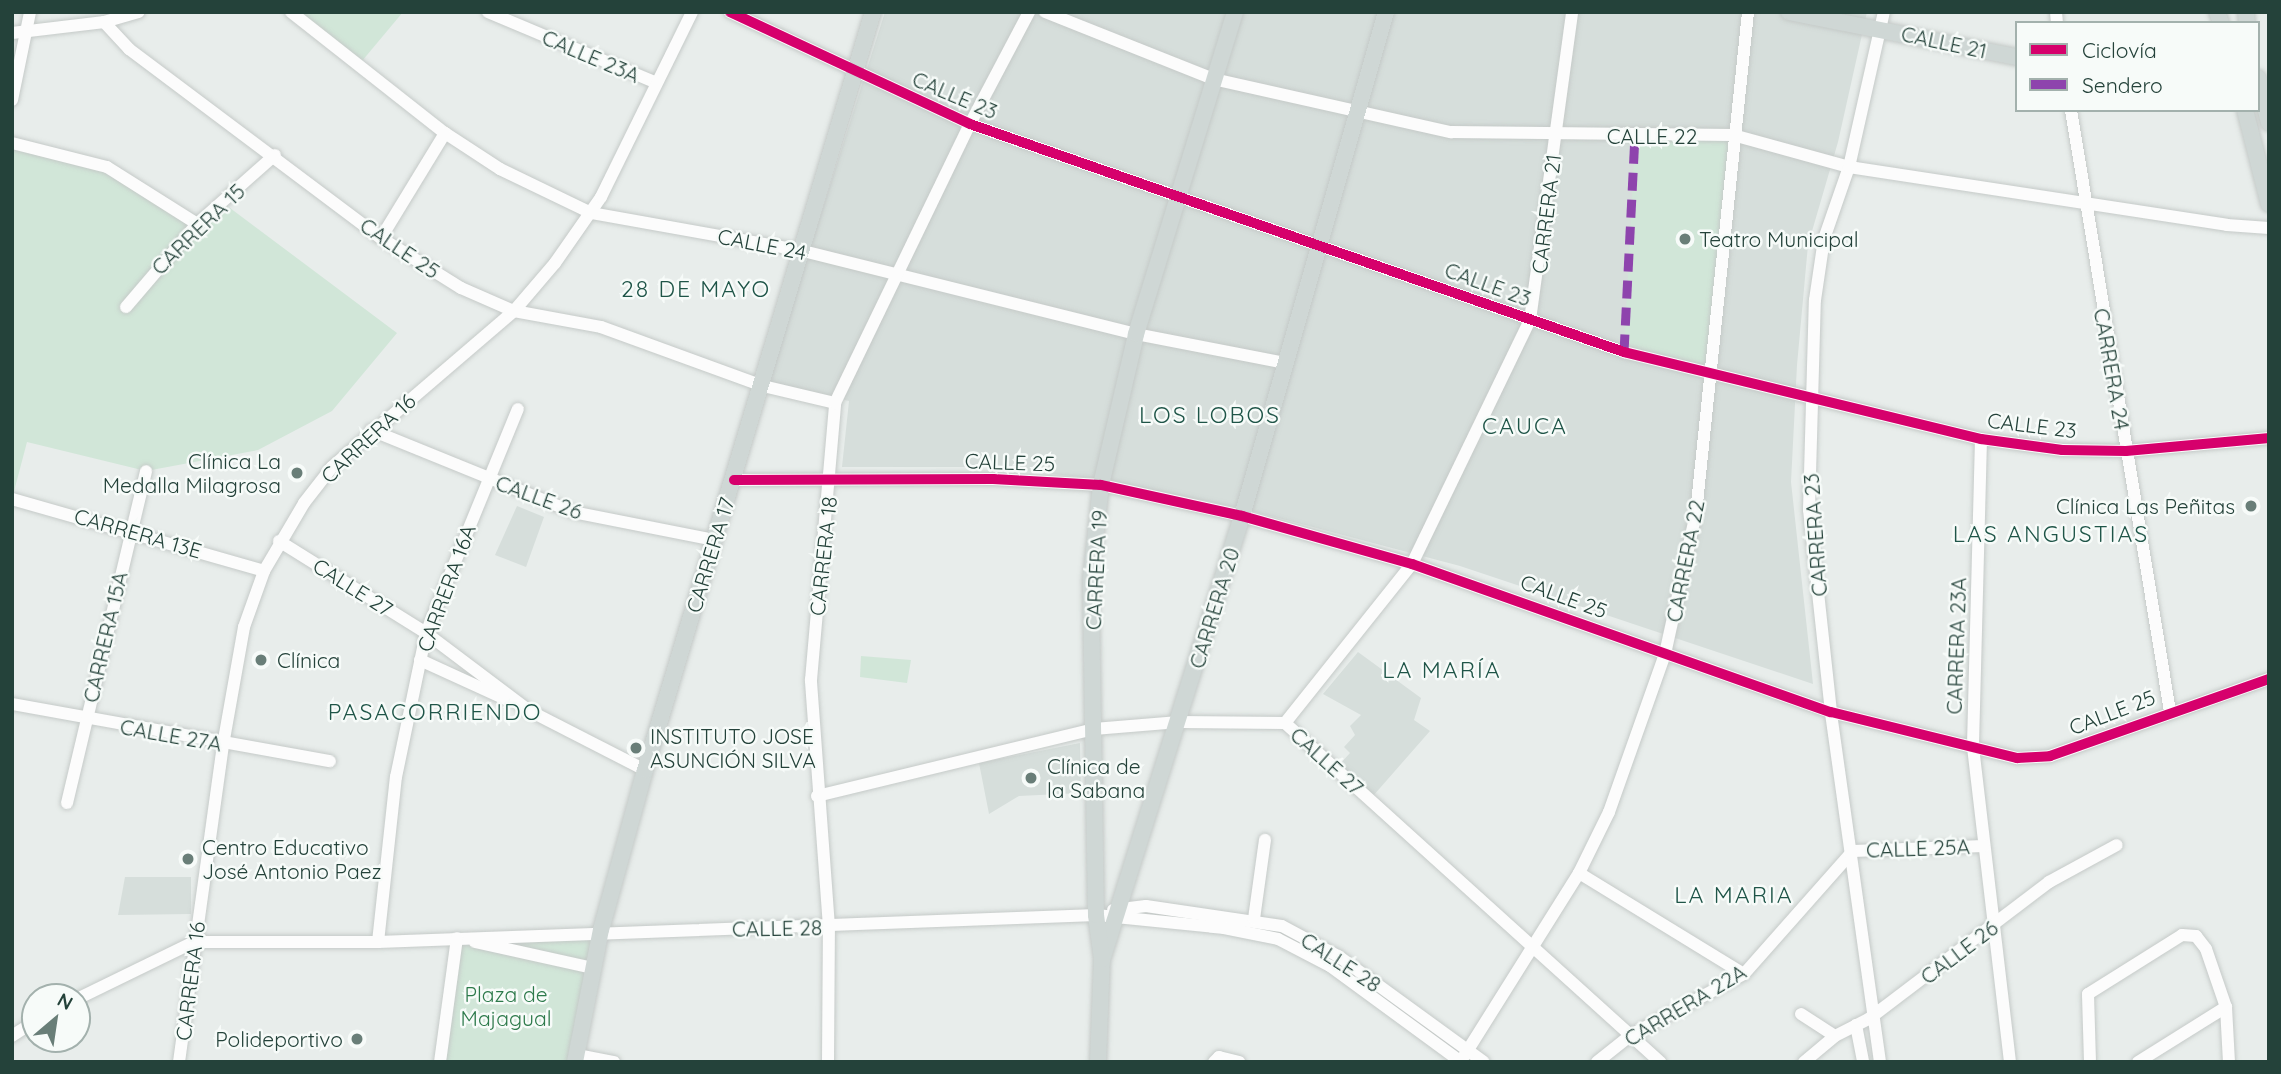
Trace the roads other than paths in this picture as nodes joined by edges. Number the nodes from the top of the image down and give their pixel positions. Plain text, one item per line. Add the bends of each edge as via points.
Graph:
1 (30, 12) edge
2 (139, 12) edge
3 (291, 12) edge
4 (488, 12) edge
5 (692, 12) edge
6 (730, 12) edge
7 (873, 12) edge
8 (1030, 12) edge
9 (1045, 12) edge
10 (1235, 12) edge
11 (1386, 12) edge
12 (1572, 12) edge
13 (1748, 12) edge
14 (1788, 12) edge
15 (1883, 20) edge
16 (104, 22) junction
17 (19, 32) edge
18 (2015, 56) edge
19 (852, 71) junction
20 (1213, 79) junction
21 (657, 83) junction
22 (2260, 86) edge
23 (12, 100) edge
24 (2071, 112) edge
25 (2244, 112) edge
26 (1359, 113) junction
27 (2269, 123) edge
28 (970, 124) junction
29 (445, 133) junction
30 (1733, 135) junction
31 (1556, 136) junction
32 (12, 143) edge
33 (275, 155) junction
34 (1849, 167) junction
35 (1177, 198) junction
36 (2269, 204) edge
37 (2084, 205) junction
38 (591, 213) junction
39 (197, 224) junction
40 (2269, 228) edge
41 (381, 238) junction
42 (1321, 244) junction
43 (799, 250) junction
44 (899, 274) junction
45 (125, 307) dead end
46 (514, 311) junction
47 (1530, 320) junction
48 (1136, 334) junction
49 (1284, 363) junction
50 (1710, 370) junction
51 (763, 386) junction
52 (1812, 398) junction
53 (835, 403) junction
54 (518, 409) dead end
55 (371, 430) junction
56 (2269, 438) edge
57 (1981, 439) junction
58 (2126, 451) junction
59 (146, 471) dead end
60 (487, 478) junction
61 (734, 480) junction
62 (830, 481) junction
63 (1101, 485) junction
64 (13, 501) edge
65 (1242, 516) junction
66 (131, 529) junction
67 (714, 540) junction
68 (279, 541) junction
69 (1412, 564) junction
70 (264, 570) junction
71 (426, 633) junction
72 (1665, 654) junction
73 (420, 660) junction
74 (2269, 679) edge
75 (12, 704) edge
76 (528, 710) junction
77 (2171, 710) junction
78 (1831, 712) junction
79 (86, 720) junction
80 (1179, 722) junction
81 (1285, 723) junction
82 (1094, 729) junction
83 (223, 745) junction
84 (1973, 747) junction
85 (330, 761) dead end
86 (645, 770) junction
87 (817, 796) junction
88 (67, 803) dead end
89 (1265, 841) dead end
90 (2117, 845) dead end
91 (1984, 846) junction
92 (1853, 850) junction
93 (1579, 873) junction
94 (1120, 913) junction
95 (1096, 915) junction
96 (1254, 919) junction
97 (1995, 925) junction
98 (829, 927) junction
99 (601, 930) junction
100 (457, 938) junction
101 (194, 942) junction
102 (378, 942) junction
103 (1533, 947) junction
104 (1102, 959) junction
105 (593, 968) junction
106 (1744, 974) junction
107 (91, 992) edge
108 (2226, 1007) junction
109 (1801, 1014) dead end
110 (1870, 1018) junction
111 (1856, 1025) junction
112 (1632, 1035) junction
113 (1835, 1036) junction
114 (576, 1058) edge
115 (1464, 1058) edge
116 (179, 1062) edge
117 (440, 1062) edge
118 (614, 1062) edge
119 (828, 1062) edge
120 (1098, 1062) edge
121 (1214, 1062) edge
122 (1239, 1062) edge
123 (1484, 1062) edge
124 (1597, 1062) edge
125 (1660, 1062) edge
126 (1804, 1062) edge
127 (1863, 1062) edge
128 (1880, 1062) edge
129 (2011, 1062) edge
130 (2091, 1062) edge
131 (2138, 1062) edge
132 (2229, 1062) edge

1 - 17 street
2 - 16 street
3 - 29 street, CALLE 24
4 - 21 street, CALLE 23A
5 - 21 street, CARRERA 16
6 - 19 street, CALLE 23
7 - 19 main road, CARRERA 17
8 - 28 street, CARRERA 18
9 - 20 street, CALLE 22
10 - 20 main road, CARRERA 19
11 - 26 main road, CARRERA 20
12 - 31 street, CARRERA 21
13 - 30 street, CARRERA 22
14 - 15 main road, CALLE 21
15 - 18 main road, CALLE 21
15 - 34 street, CARRERA 23
16 - 17 street
16 - 33 street, CALLE 25 via 129,50
17 - 23 street
19 - 28 street, CALLE 23
19 - 43 main road, CARRERA 17
20 - 26 street, CALLE 22
20 - 35 main road, CARRERA 19
21 - 38 street, CARRERA 16
22 - 27 main road
24 - 37 street, CARRERA 24
25 - 36 main road
26 - 31 street, CALLE 22 via 1451,132
26 - 42 main road, CARRERA 20
28 - 35 street, CALLE 23
28 - 44 street, CARRERA 18
29 - 38 street, CALLE 24 via 500,169
29 - 41 street
30 - 31 street, CALLE 22
30 - 34 street, CALLE 22
30 - 50 street, CARRERA 22
31 - 47 street, CARRERA 21
32 - 39 street via 107,167
33 - 39 street, CARRERA 15
33 - 41 street, CALLE 25
34 - 37 street, CALLE 22
34 - 52 street, CARRERA 23 via 1825,239 1815,300
35 - 42 street, CALLE 23
35 - 48 main road, CARRERA 19
37 - 40 street, CALLE 22
37 - 58 street, CARRERA 24
38 - 43 street, CALLE 24
38 - 46 street, CARRERA 16
39 - 45 street, CARRERA 15
41 - 46 street, CALLE 25 via 461,288
42 - 47 street, CALLE 23
42 - 49 main road, CARRERA 20
43 - 44 street, CALLE 24
43 - 51 main road, CARRERA 17
44 - 48 street, CALLE 24
44 - 53 street, CARRERA 18
46 - 51 street, CALLE 25 via 601,327
46 - 55 street, CARRERA 16
47 - 50 street, CALLE 23 via 1624,352
47 - 69 street, CARRERA 21
48 - 49 street, CALLE 24
48 - 63 main road, CARRERA 19
49 - 65 main road, CARRERA 20
50 - 52 street, CALLE 23
50 - 72 street, CARRERA 22 via 1696,513
51 - 53 street, CALLE 25
51 - 61 main road, CARRERA 17
52 - 57 street, CALLE 23
52 - 78 street, CARRERA 23 via 1809,510
53 - 62 street, CARRERA 18
54 - 60 street, CARRERA 16A
55 - 60 street, CALLE 26
55 - 68 street, CARRERA 16 via 332,467
56 - 58 street, CALLE 23
57 - 58 street, CALLE 23 via 2062,450
57 - 84 street, CARRERA 23A
58 - 77 street, CARRERA 24
59 - 66 street, CARRERA 15A
60 - 67 street, CALLE 26 via 573,512
60 - 71 street, CARRERA 16A
61 - 62 street
61 - 67 main road, CARRERA 17
62 - 63 street, CALLE 25 via 993,479
62 - 87 street, CARRERA 18 via 811,680
63 - 65 street, CALLE 25
63 - 82 main road, CARRERA 19 via 1091,578
64 - 66 street, CARRERA 13E
65 - 69 street, CALLE 25
65 - 80 main road, CARRERA 20
66 - 70 street, CARRERA 13E
66 - 79 street, CARRERA 15A
67 - 86 main road, CARRERA 17
68 - 70 street, CARRERA 16
68 - 71 street, CALLE 27
69 - 72 street, CALLE 25
69 - 81 street, CARRERA 21
70 - 83 street, CARRERA 16 via 244,626
71 - 73 street, CARRERA 16A
71 - 76 street, CALLE 27
72 - 78 street, CALLE 25
72 - 93 street, CARRERA 22 via 1609,812
73 - 76 street, CALLE 27
73 - 102 street, CARRERA 16A via 396,777
74 - 77 street, CALLE 25
75 - 79 street, CALLE 27A
76 - 86 street, CALLE 27
77 - 84 street, CALLE 25 via 2050,756 2017,758
78 - 84 street, CALLE 25
78 - 92 street, CARRERA 23
79 - 83 street, CALLE 27A
79 - 88 street, CARRERA 15A
80 - 81 street, CALLE 27
80 - 82 street, CALLE 27
80 - 94 main road, CARRERA 20
81 - 103 street, CALLE 27
82 - 87 street, CALLE 27
82 - 95 main road, CARRERA 19
83 - 85 street, CALLE 27A
83 - 101 street, CARRERA 16
84 - 91 street, CARRERA 23A
86 - 99 main road, CARRERA 17
87 - 98 street, CARRERA 18
89 - 96 street
90 - 97 street, CALLE 26 via 2049,883
91 - 92 street, CALLE 25A
91 - 97 street, CARRERA 23A
92 - 106 street, CARRERA 22A
92 - 110 street, CARRERA 23
93 - 103 street, CARRERA 22
93 - 106 street
94 - 95 street, CALLE 28
94 - 96 street, CALLE 28 via 1146,906
94 - 104 main road, CARRERA 20
94 - 115 street, CALLE 28 via 1252,932 1304,950
95 - 98 street, CALLE 28
95 - 104 main road, CARRERA 19
96 - 115 street, CALLE 28 via 1310,939
97 - 110 street, CALLE 26
97 - 129 street, CARRERA 23A
98 - 99 street, CALLE 28
98 - 119 street, CARRERA 18
99 - 100 street, CALLE 28
99 - 105 main road, CARRERA 17
100 - 102 street, CALLE 28
100 - 105 street, CALLE 28
100 - 117 street
101 - 102 street, CALLE 28
101 - 107 street
101 - 116 street, CARRERA 16
103 - 112 street, CALLE 27
103 - 115 street, CARRERA 22
104 - 120 main road, CARRERA 19
105 - 114 main road, CARRERA 17
106 - 112 street, CARRERA 22A
108 - 130 street via 2206,949 2196,936 2182,936 2088,993
108 - 131 street
108 - 132 street
109 - 113 street
110 - 111 street, CALLE 26
110 - 128 street, CARRERA 23
111 - 113 street, CALLE 26
111 - 127 street
112 - 124 street, CARRERA 22A
112 - 125 street, CALLE 27
113 - 126 street, CALLE 26
114 - 118 street
115 - 123 street, CALLE 28
121 - 122 street via 1219,1056

